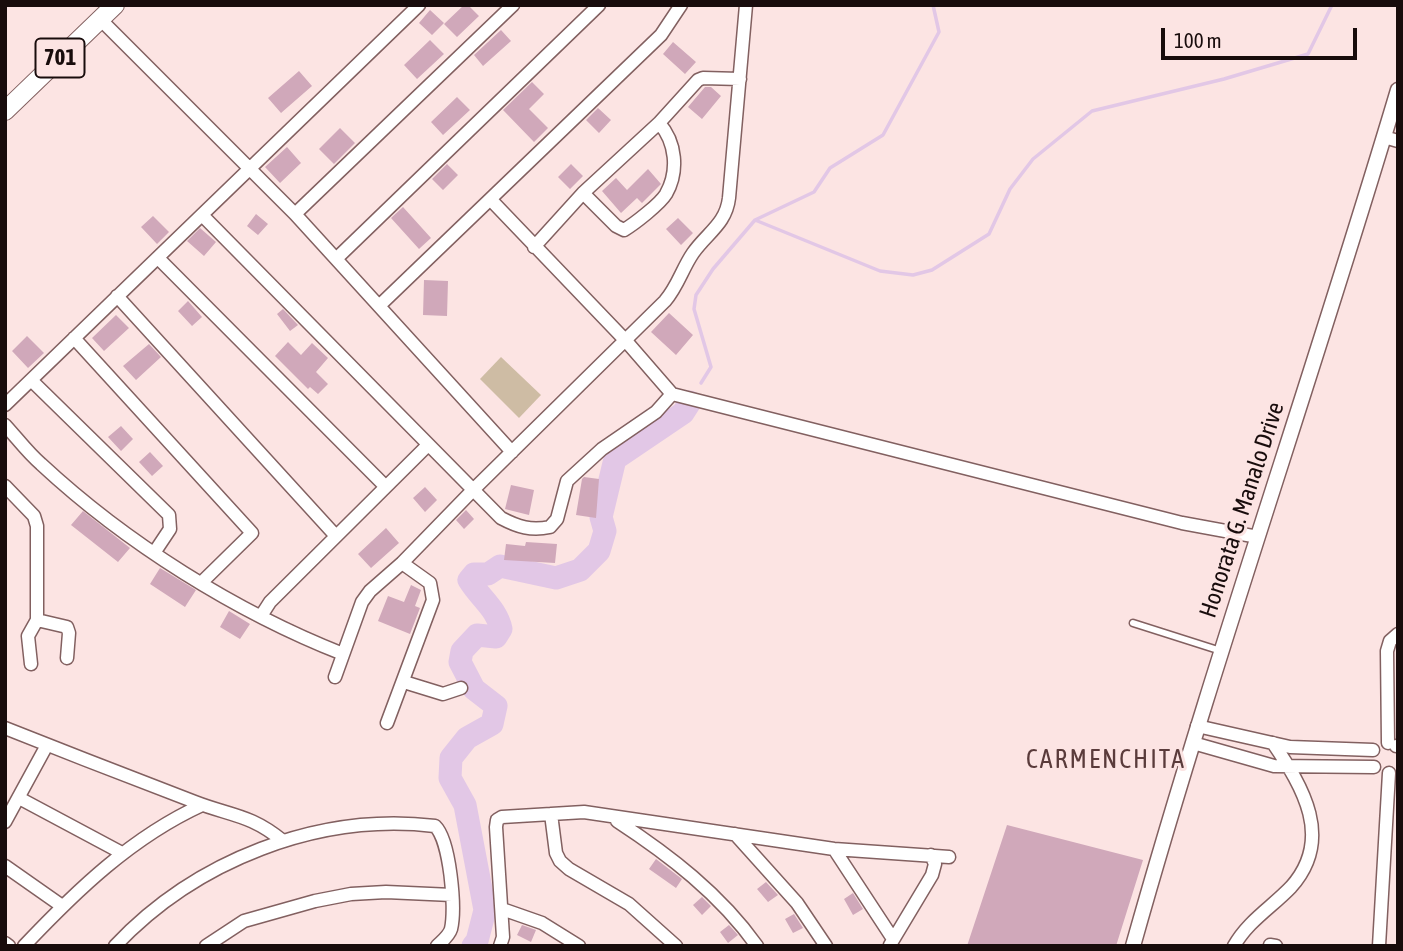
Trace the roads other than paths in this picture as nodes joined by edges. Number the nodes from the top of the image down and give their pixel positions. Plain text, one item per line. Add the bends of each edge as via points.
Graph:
1 (115, 5) edge
2 (419, 5) edge
3 (513, 5) edge
4 (599, 5) edge
5 (681, 5) edge
6 (742, 6) edge
7 (100, 19) junction
8 (740, 79) junction
9 (1398, 90) edge
10 (5, 111) edge
11 (659, 123) junction
12 (1391, 139) edge
13 (249, 167) junction
14 (583, 192) junction
15 (491, 200) junction
16 (295, 214) junction
17 (202, 215) junction
18 (534, 247) junction
19 (158, 257) junction
20 (337, 258) junction
21 (117, 296) junction
22 (380, 304) junction
23 (74, 338) junction
24 (626, 341) junction
25 (31, 380) junction
26 (672, 394) junction
27 (5, 405) edge
28 (5, 425) edge
29 (428, 445) junction
30 (512, 452) junction
31 (5, 486) edge
32 (385, 486) junction
33 (473, 489) junction
34 (335, 535) junction
35 (1258, 537) junction
36 (154, 553) junction
37 (402, 563) junction
38 (201, 583) junction
39 (261, 616) junction
40 (37, 620) junction
41 (1133, 623) dead end
42 (1398, 634) edge
43 (1221, 651) junction
44 (343, 654) junction
45 (67, 658) dead end
46 (31, 664) dead end
47 (335, 677) dead end
48 (404, 682) junction
49 (461, 688) dead end
50 (387, 723) dead end
51 (1197, 726) junction
52 (5, 728) edge
53 (1193, 743) junction
54 (1273, 743) junction
55 (47, 745) junction
56 (1395, 746) edge
57 (1373, 750) junction
58 (1374, 767) junction
59 (1289, 768) junction
60 (1393, 771) edge
61 (19, 798) junction
62 (202, 805) junction
63 (551, 814) junction
64 (612, 818) junction
65 (5, 822) edge
66 (735, 834) junction
67 (283, 841) junction
68 (834, 849) junction
69 (122, 853) junction
70 (931, 855) junction
71 (949, 857) dead end
72 (5, 866) edge
73 (452, 895) junction
74 (62, 906) junction
75 (502, 909) junction
76 (892, 942) edge
77 (24, 946) edge
78 (115, 946) edge
79 (206, 946) edge
80 (437, 946) edge
81 (500, 946) edge
82 (579, 946) edge
83 (676, 946) edge
84 (757, 946) edge
85 (826, 946) edge
86 (1133, 946) edge
87 (1234, 946) edge
88 (1379, 946) edge

1 - 7 main road, 701
2 - 13 street
3 - 16 street
4 - 20 street
5 - 15 street via 661,35
6 - 8 street
7 - 10 main road, 701
7 - 13 street
8 - 11 street via 698,80
8 - 24 street via 727,210 694,251 676,289
9 - 12 street, Honorata G. Manalo Drive
11 - 14 street
11 - 14 street via 673,145 665,197 624,230
12 - 35 street, Honorata G. Manalo Drive
13 - 16 street
13 - 17 street
14 - 18 street
15 - 18 street
15 - 22 street
16 - 20 street
17 - 19 street
17 - 29 street
18 - 24 street
19 - 21 street
19 - 32 street
20 - 22 street
21 - 23 street
21 - 34 street
22 - 30 street
23 - 25 street
23 - 38 street via 252,533
24 - 26 street
24 - 30 street
25 - 27 street
25 - 36 street via 169,515 170,529
26 - 33 street via 656,412 602,449 567,481 557,519 550,527 519,527 501,518
26 - 35 street via 1182,523
28 - 36 street via 41,464
29 - 32 street
29 - 33 street
30 - 33 street
31 - 40 street via 36,520
32 - 34 street
33 - 37 street
34 - 39 street
35 - 43 street, Honorata G. Manalo Drive
36 - 38 street
37 - 44 street via 362,602
37 - 48 street via 430,583 433,591
38 - 39 street
39 - 44 street
40 - 45 street via 66,627
40 - 46 street via 28,636
41 - 43 lane
42 - 56 street via 1387,651
43 - 51 street, Honorata G. Manalo Drive
44 - 47 street
48 - 49 street via 443,694
48 - 50 street
51 - 53 street, Honorata G. Manalo Drive
51 - 54 street
52 - 55 street
53 - 59 street
53 - 86 street, Honorata G. Manalo Drive
54 - 57 street
54 - 59 street
55 - 61 street
55 - 62 street
56 - 57 street via 1380,744
57 - 58 street
58 - 59 street
58 - 60 street via 1380,772
59 - 87 street via 1312,820 1312,842 1304,869
60 - 88 street
61 - 65 street
61 - 69 street
62 - 67 street via 245,816
62 - 69 street
63 - 64 street via 584,812
63 - 75 street via 497,820
63 - 83 street via 561,861 629,904
64 - 66 street
64 - 84 street via 664,852
66 - 68 street
66 - 85 street via 797,903
67 - 73 street via 369,825 435,826 443,838
67 - 78 street via 192,884
68 - 70 street
68 - 76 street
69 - 74 street
70 - 71 street
70 - 76 street via 935,864 932,875
72 - 74 street
73 - 79 street via 386,892 315,901 244,921
73 - 80 street via 450,932
74 - 77 street
75 - 81 street
75 - 82 street via 542,923

